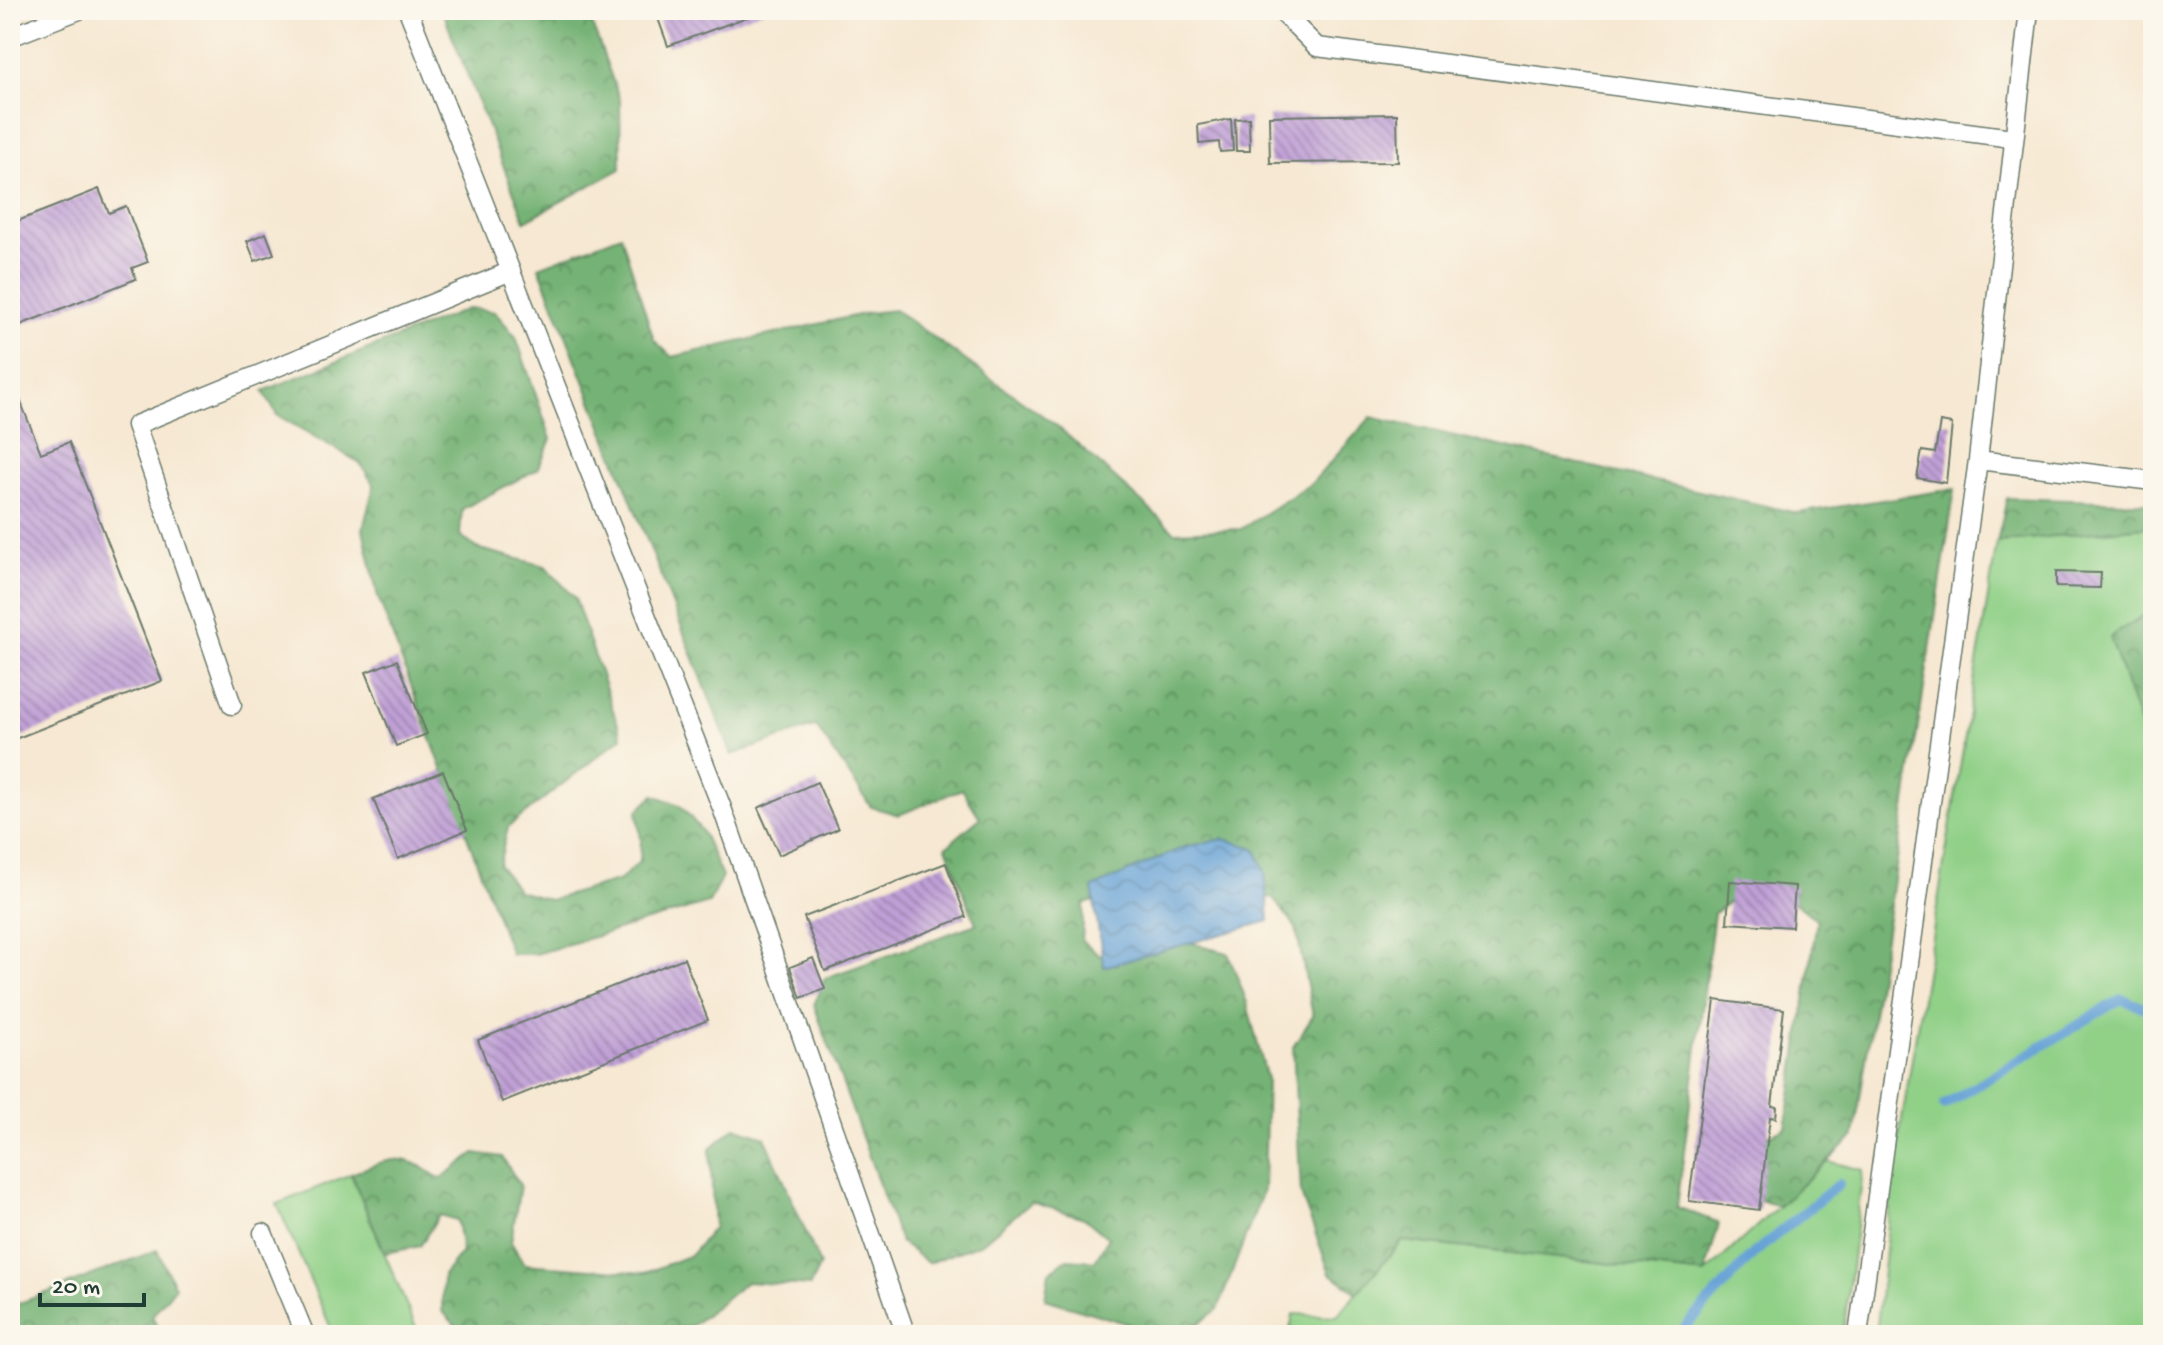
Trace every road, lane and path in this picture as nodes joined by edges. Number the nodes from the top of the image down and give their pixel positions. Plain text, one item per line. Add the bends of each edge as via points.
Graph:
1 (79, 10) edge
2 (408, 10) edge
3 (1280, 10) edge
4 (2029, 10) edge
5 (10, 37) edge
6 (2012, 138) junction
7 (511, 271) junction
8 (1978, 460) junction
9 (2153, 481) edge
10 (232, 705) dead end
11 (263, 1233) dead end
12 (305, 1335) edge
13 (906, 1335) edge
14 (1858, 1335) edge

1 - 5 lane
2 - 7 lane
3 - 6 lane via 1317,47
4 - 6 lane
6 - 8 lane
7 - 10 lane via 136,425
7 - 13 lane via 722,808
8 - 9 lane
8 - 14 lane
11 - 12 lane

